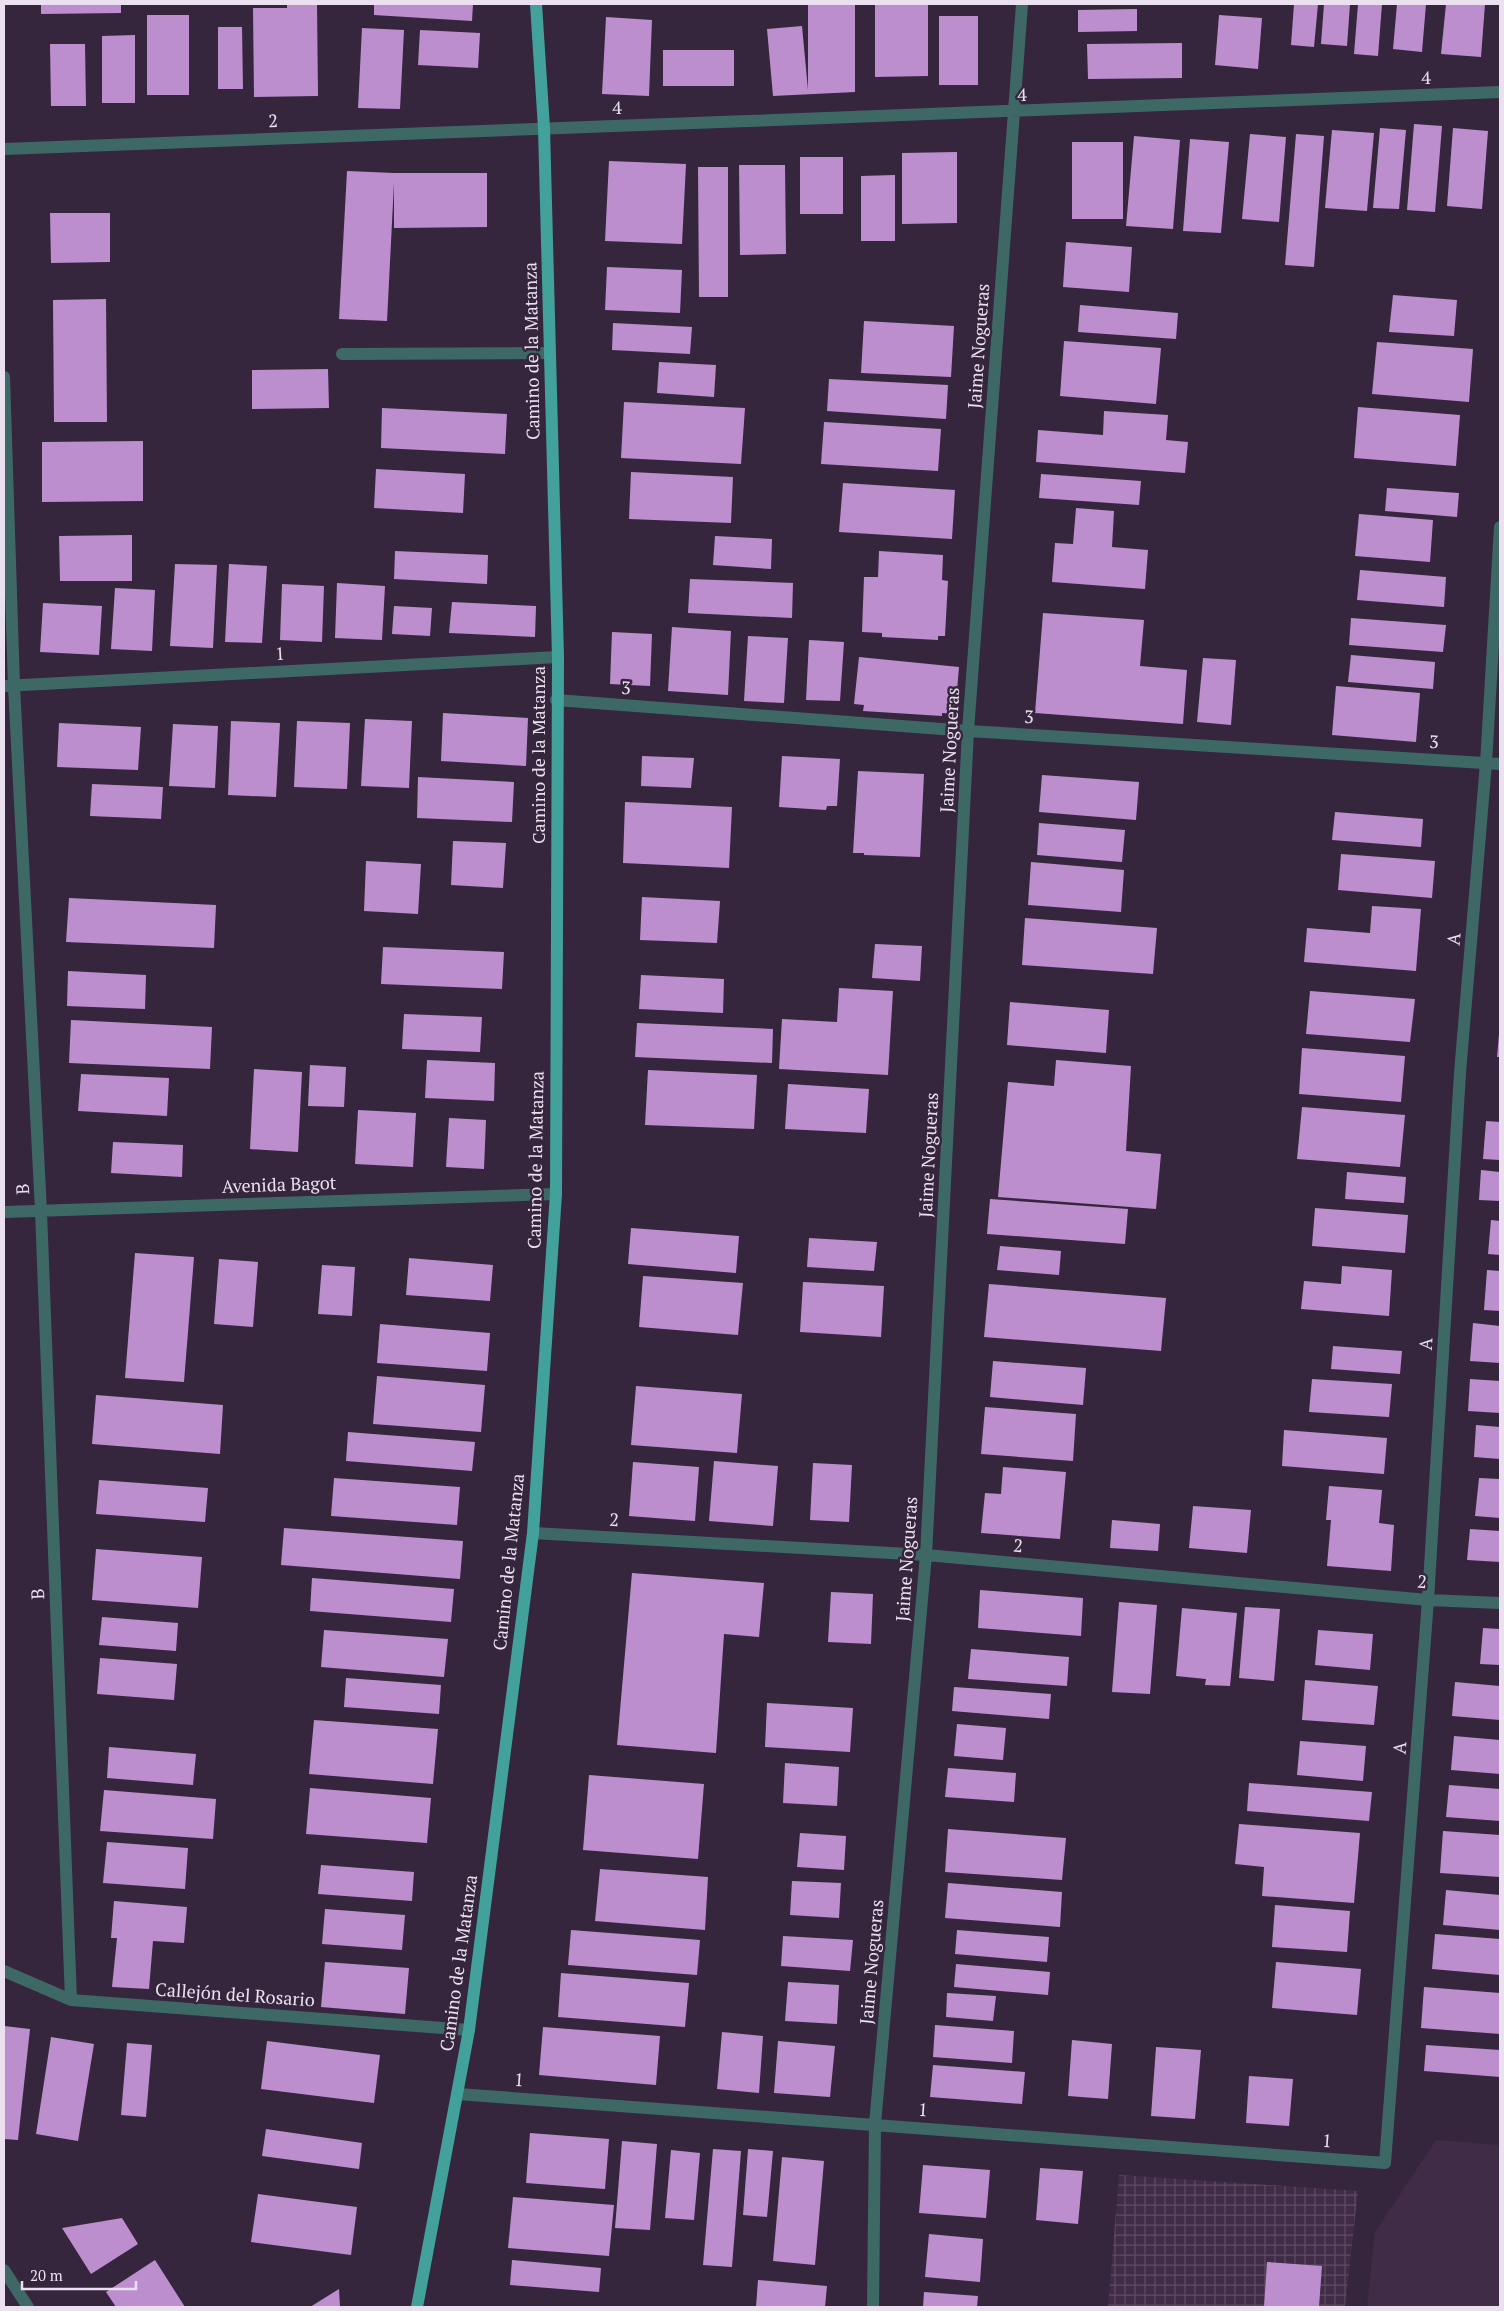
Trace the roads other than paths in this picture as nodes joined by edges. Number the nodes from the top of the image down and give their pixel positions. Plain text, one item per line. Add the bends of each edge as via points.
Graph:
1 (536, 4) edge
2 (1022, 4) edge
3 (1500, 92) edge
4 (1014, 112) junction
5 (544, 128) junction
6 (4, 149) edge
7 (342, 354) dead end
8 (550, 354) junction
9 (4, 377) edge
10 (1500, 527) edge
11 (558, 657) junction
12 (9, 686) edge
13 (556, 700) junction
14 (968, 731) junction
15 (1486, 763) junction
16 (1500, 764) edge
17 (556, 1194) junction
18 (41, 1211) junction
19 (4, 1212) edge
20 (533, 1532) junction
21 (926, 1555) junction
22 (1428, 1600) junction
23 (1500, 1603) edge
24 (4, 1972) edge
25 (71, 2000) junction
26 (470, 2030) junction
27 (458, 2094) junction
28 (875, 2124) junction
29 (1386, 2163) joint
30 (4, 2270) edge
31 (28, 2307) edge
32 (417, 2307) edge
33 (873, 2307) edge

1 - 5 main road, Camino de la Matanza
2 - 4 street, Jaime Nogueras
3 - 4 street, 4
4 - 5 street, 4
4 - 14 street, Jaime Nogueras
5 - 6 street, 2
5 - 8 main road, Camino de la Matanza
7 - 8 street
8 - 11 main road, Camino de la Matanza
9 - 12 street, B
10 - 15 street, A
11 - 12 street, 1
11 - 13 main road, Camino de la Matanza
12 - 18 street, B
13 - 14 street, 3
13 - 17 main road, Camino de la Matanza
14 - 15 street, 3
14 - 21 street, Jaime Nogueras
15 - 16 street, 3
15 - 22 street, A via 1460,1072
17 - 18 street, Avenida Bagot
17 - 20 main road, Camino de la Matanza
18 - 19 street, Avenida Bagot
18 - 25 street, B
20 - 21 street, 2
20 - 26 main road, Camino de la Matanza
21 - 22 street, 2
21 - 28 street, Jaime Nogueras
22 - 23 street, 2
22 - 29 street, A
24 - 25 street, Callejón del Rosario
25 - 26 street, Callejón del Rosario
26 - 27 main road, Camino de la Matanza
27 - 28 street, 1
27 - 32 main road, Camino de la Matanza
28 - 29 street, 1
28 - 33 street, Jaime Nogueras
30 - 31 street

